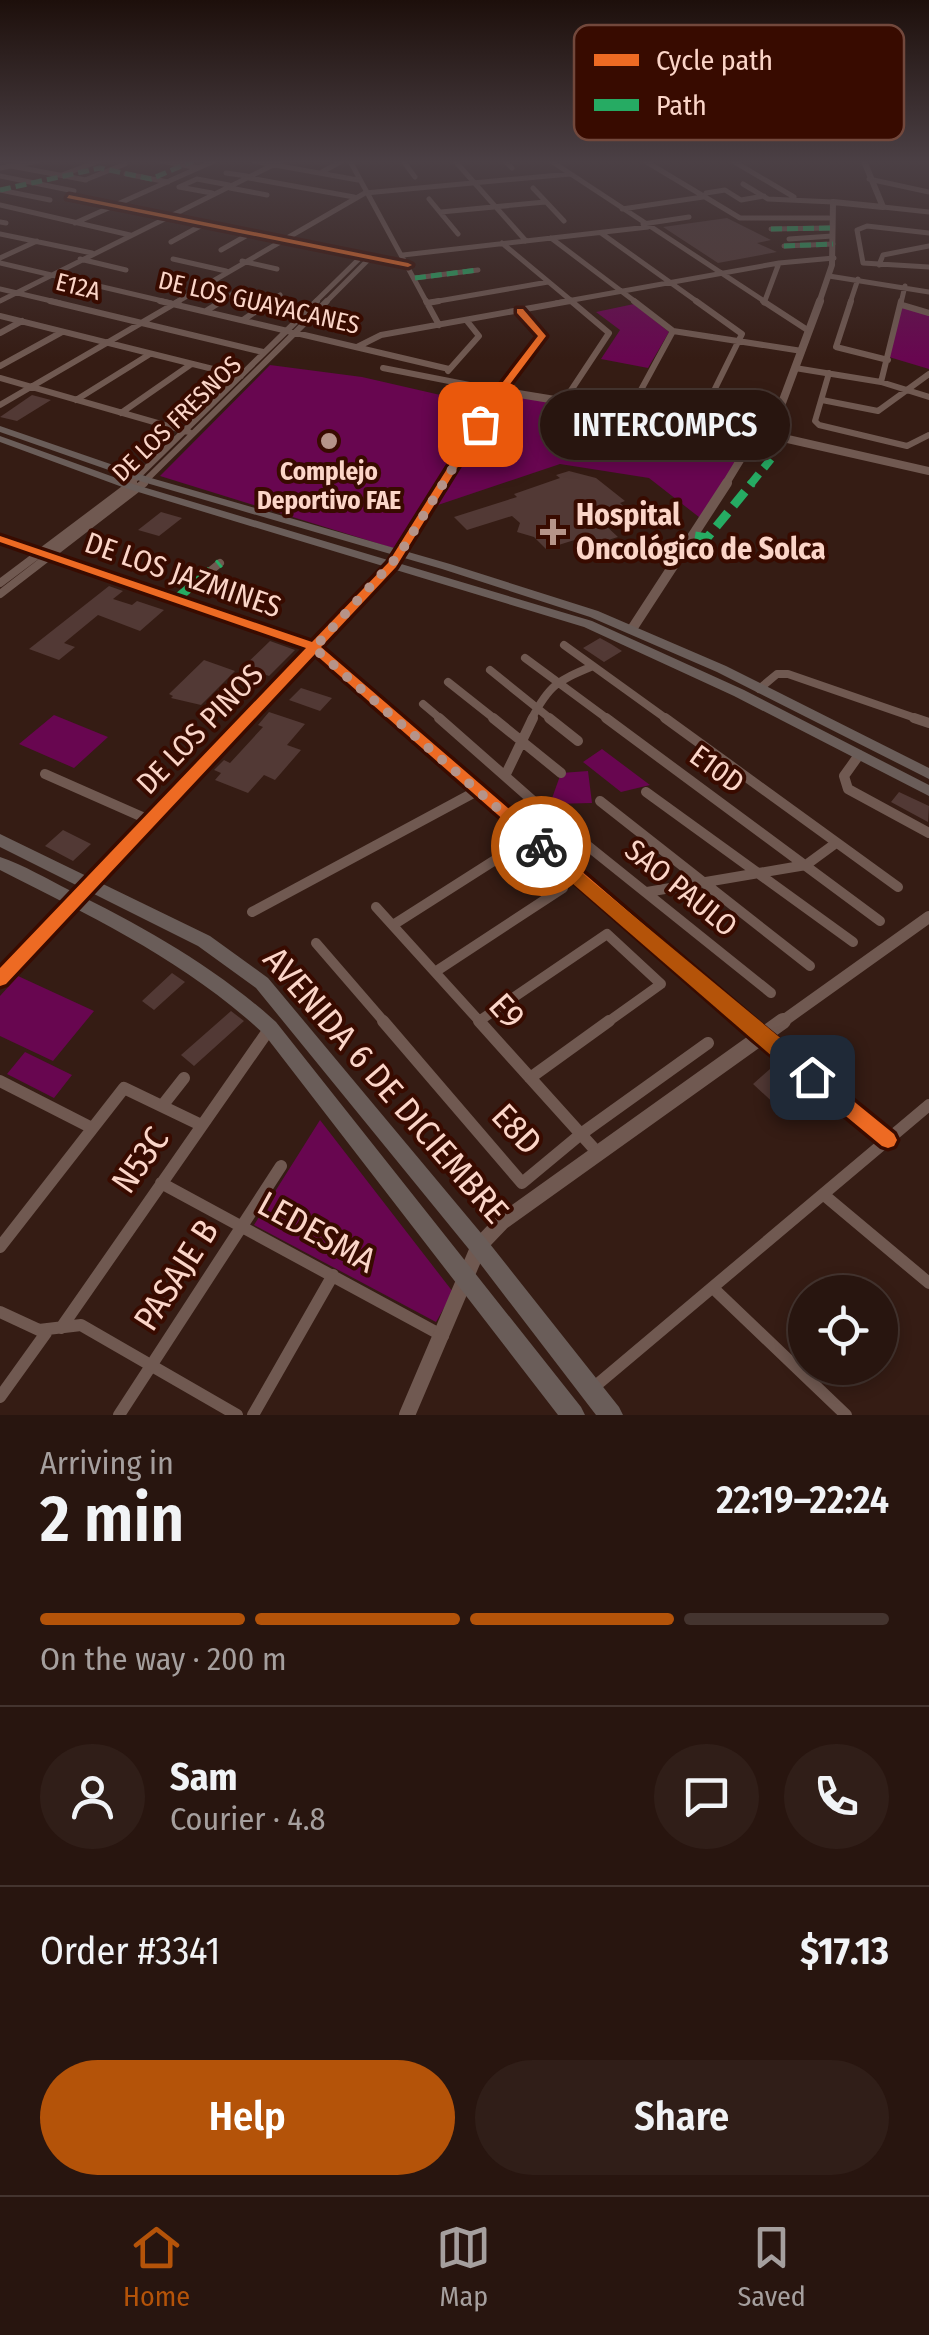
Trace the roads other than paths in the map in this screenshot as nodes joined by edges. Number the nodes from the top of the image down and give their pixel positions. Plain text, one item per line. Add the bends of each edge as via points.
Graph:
1 (94, 227) edge
2 (146, 227) edge
3 (198, 227) edge
4 (218, 227) edge
5 (304, 227) edge
6 (385, 227) edge
7 (453, 227) edge
8 (513, 227) edge
9 (639, 227) edge
10 (647, 227) edge
11 (831, 227) edge
12 (861, 227) edge
13 (871, 227) edge
14 (770, 229) dead end
15 (601, 233) junction
16 (0, 234) edge
17 (251, 234) junction
18 (458, 234) dead end
19 (929, 234) edge
20 (130, 235) junction
21 (832, 236) junction
22 (551, 238) junction
23 (789, 239) dead end
24 (282, 240) junction
25 (526, 240) junction
26 (37, 241) junction
27 (170, 242) dead end
28 (502, 244) junction
29 (784, 246) dead end
30 (929, 246) edge
31 (221, 250) dead end
32 (92, 253) junction
33 (402, 254) junction
34 (366, 257) junction
35 (834, 258) junction
36 (174, 259) dead end
37 (0, 260) edge
38 (80, 260) junction
39 (242, 262) junction
40 (780, 262) junction
41 (880, 263) junction
42 (408, 265) junction
43 (929, 267) edge
44 (277, 269) dead end
45 (126, 270) dead end
46 (478, 270) dead end
47 (226, 271) junction
48 (51, 274) junction
49 (721, 274) junction
50 (829, 276) junction
51 (415, 278) junction
52 (858, 280) junction
53 (548, 282) junction
54 (674, 284) junction
55 (905, 286) junction
56 (0, 288) edge
57 (242, 288) dead end
58 (327, 290) junction
59 (336, 290) junction
60 (929, 290) edge
61 (16, 292) junction
62 (623, 293) junction
63 (280, 295) dead end
64 (0, 301) edge
65 (571, 302) junction
66 (764, 302) junction
67 (427, 303) junction
68 (173, 304) junction
69 (902, 306) junction
70 (520, 311) junction
71 (206, 312) junction
72 (302, 314) junction
73 (929, 314) edge
74 (312, 315) junction
75 (0, 316) edge
76 (243, 320) junction
77 (22, 321) junction
78 (466, 321) junction
79 (140, 323) junction
80 (439, 326) junction
81 (284, 330) junction
82 (674, 331) junction
83 (810, 331) junction
84 (62, 332) junction
85 (293, 332) junction
86 (0, 333) edge
87 (739, 342) junction
88 (106, 343) junction
89 (357, 347) junction
90 (802, 351) junction
91 (263, 352) junction
92 (150, 354) junction
93 (888, 360) junction
94 (190, 364) junction
95 (0, 366) edge
96 (796, 367) junction
97 (383, 368) dead end
98 (449, 370) junction
99 (829, 373) junction
100 (929, 374) edge
101 (240, 375) junction
102 (0, 378) edge
103 (249, 378) junction
104 (440, 381) junction
105 (881, 382) junction
106 (32, 387) junction
107 (907, 390) junction
108 (500, 391) junction
109 (857, 393) dead end
110 (929, 397) edge
111 (76, 400) junction
112 (822, 400) junction
113 (564, 401) junction
114 (0, 406) edge
115 (853, 406) junction
116 (629, 412) junction
117 (121, 413) junction
118 (698, 424) junction
119 (0, 429) edge
120 (186, 431) junction
121 (197, 433) junction
122 (770, 435) junction
123 (929, 435) edge
124 (0, 440) edge
125 (929, 470) edge
126 (139, 483) junction
127 (0, 539) edge
128 (47, 554) junction
129 (395, 560) junction
130 (220, 563) dead end
131 (0, 583) edge
132 (0, 594) edge
133 (176, 599) junction
134 (632, 628) junction
135 (564, 644) dead end
136 (314, 648) junction
137 (525, 658) dead end
138 (593, 666) junction
139 (490, 670) dead end
140 (448, 682) dead end
141 (556, 682) junction
142 (760, 688) junction
143 (422, 704) dead end
144 (535, 707) junction
145 (929, 723) edge
146 (520, 739) junction
147 (578, 741) dead end
148 (859, 755) junction
149 (561, 773) dead end
150 (45, 774) dead end
151 (929, 774) edge
152 (504, 776) junction
153 (477, 791) junction
154 (929, 791) edge
155 (646, 792) dead end
156 (600, 801) dead end
157 (548, 814) junction
158 (148, 820) junction
159 (520, 828) junction
160 (929, 833) edge
161 (0, 840) edge
162 (836, 842) junction
163 (516, 846) dead end
164 (0, 863) edge
165 (806, 865) junction
166 (758, 874) junction
167 (89, 882) junction
168 (700, 882) junction
169 (898, 887) dead end
170 (563, 888) dead end
171 (647, 892) junction
172 (74, 902) junction
173 (376, 907) dead end
174 (252, 912) dead end
175 (929, 917) edge
176 (880, 921) dead end
177 (392, 925) junction
178 (606, 934) joint
179 (853, 942) dead end
180 (316, 943) dead end
181 (810, 966) dead end
182 (435, 972) junction
183 (0, 980) edge
184 (660, 984) joint
185 (771, 993) dead end
186 (479, 1021) junction
187 (270, 1028) junction
188 (760, 1035) junction
189 (708, 1043) dead end
190 (184, 1078) dead end
191 (530, 1078) junction
192 (0, 1081) edge
193 (124, 1088) joint
194 (162, 1106) junction
195 (927, 1111) edge
196 (201, 1125) junction
197 (92, 1128) junction
198 (581, 1134) junction
199 (888, 1140) junction
200 (597, 1152) junction
201 (281, 1166) dead end
202 (161, 1183) junction
203 (824, 1195) junction
204 (244, 1226) junction
205 (479, 1246) junction
206 (0, 1247) edge
207 (332, 1275) junction
208 (466, 1278) junction
209 (929, 1283) edge
210 (713, 1288) junction
211 (0, 1312) edge
212 (54, 1330) junction
213 (443, 1336) junction
214 (152, 1366) junction
215 (591, 1390) junction
216 (0, 1397) edge
217 (119, 1415) edge
218 (237, 1415) edge
219 (254, 1415) edge
220 (406, 1415) edge
221 (573, 1415) edge
222 (611, 1415) edge
223 (846, 1415) edge

1 - 20 street
2 - 20 street
3 - 27 street
4 - 17 street
5 - 24 street
6 - 33 street
7 - 18 street
8 - 25 street
9 - 15 street
10 - 49 street
11 - 21 street
12 - 41 street via 863,263
13 - 19 street
14 - 21 street
15 - 22 street
15 - 54 street
16 - 26 street
17 - 24 street
17 - 31 street
20 - 32 street
21 - 23 street
21 - 29 street
21 - 35 street
22 - 25 street
22 - 62 street
24 - 34 street
24 - 39 street
25 - 28 street
26 - 32 street
26 - 37 street
28 - 33 street
28 - 53 street
30 - 41 street via 883,255
32 - 38 street
33 - 42 street
34 - 42 street
34 - 58 street, DE LOS FRESNOS
34 - 59 street, DE LOS FRESNOS
35 - 40 street
35 - 50 street
36 - 47 street
37 - 48 street, DE LOS GUAYACANES
38 - 45 street
38 - 48 street
39 - 44 street
39 - 47 street
40 - 49 street
40 - 66 street
41 - 43 street
42 - 51 street
46 - 51 street
47 - 68 street
48 - 61 street
48 - 68 street, DE LOS GUAYACANES
49 - 54 street
49 - 66 street
50 - 52 street
50 - 83 street
51 - 67 street
52 - 55 street
52 - 93 street via 836,347
53 - 65 street
53 - 67 street
54 - 62 street
54 - 87 street via 741,332
55 - 60 street
55 - 69 street
56 - 61 street, E12A
57 - 71 street
58 - 59 street
58 - 72 street, DE LOS FRESNOS
59 - 74 street, DE LOS FRESNOS
61 - 64 street
61 - 79 street, E12A
62 - 65 street
62 - 82 street
63 - 76 street
65 - 70 street
65 - 113 street via 609,334
66 - 83 street
67 - 80 street
68 - 71 street, DE LOS GUAYACANES
68 - 79 street
69 - 73 street
69 - 93 street
70 - 78 street
70 - 108 street, DE LOS PINOS via 542,336
71 - 76 street, DE LOS GUAYACANES
72 - 74 street
72 - 81 street, DE LOS FRESNOS
74 - 85 street, DE LOS FRESNOS
75 - 77 street
76 - 81 street, DE LOS GUAYACANES
77 - 84 street
77 - 86 street
78 - 80 street
78 - 98 street via 479,336
79 - 88 street
79 - 91 street, E12A
80 - 89 street
81 - 85 street, DE LOS GUAYACANES
81 - 91 street, DE LOS FRESNOS
82 - 87 street
82 - 116 street
83 - 90 street
84 - 88 street
84 - 95 street
85 - 89 street, DE LOS GUAYACANES
85 - 103 street, DE LOS FRESNOS
87 - 90 street
87 - 118 street
88 - 92 street
88 - 106 street
89 - 98 street, DE LOS GUAYACANES
90 - 96 street
91 - 101 street, DE LOS FRESNOS
92 - 94 street
92 - 111 street
93 - 105 street
94 - 101 street
94 - 117 street
96 - 99 street
96 - 122 street
97 - 104 street, DE LOS GUAYACANES
98 - 104 street
99 - 105 street
99 - 112 street
100 - 107 street
101 - 103 street
101 - 120 street, DE LOS FRESNOS
102 - 106 street
103 - 121 street, DE LOS FRESNOS
104 - 108 street, DE LOS GUAYACANES
105 - 107 street
106 - 111 street
106 - 114 street
107 - 110 street
107 - 115 street via 878,411
108 - 113 street, DE LOS GUAYACANES
108 - 129 street, DE LOS PINOS
109 - 115 street
111 - 117 street
112 - 115 street
112 - 123 street via 819,425 907,446
113 - 116 street, DE LOS GUAYACANES
116 - 118 street, DE LOS GUAYACANES
117 - 120 street
118 - 122 street, DE LOS GUAYACANES
119 - 126 main road
120 - 121 street
120 - 126 street, DE LOS FRESNOS
121 - 126 street, DE LOS FRESNOS
122 - 125 street, DE LOS GUAYACANES
122 - 134 street via 742,458
124 - 126 main road
126 - 128 street, DE LOS FRESNOS
126 - 129 main road
127 - 128 street, DE LOS JAZMINES
128 - 131 street, DE LOS FRESNOS
128 - 132 street, DE LOS FRESNOS
128 - 133 street, DE LOS JAZMINES
129 - 134 main road
129 - 136 street, DE LOS PINOS
129 - 148 main road via 607,632
130 - 133 street
133 - 136 street, DE LOS JAZMINES
134 - 142 main road
135 - 138 street
136 - 153 street, DE LOS JAZMINES
136 - 158 street, DE LOS PINOS
137 - 141 street, E10D
138 - 141 street
138 - 162 street
139 - 144 street
140 - 146 street
141 - 144 street
141 - 165 street, E10D
142 - 145 street via 788,674
142 - 151 main road
143 - 152 street, SAO PAULO
144 - 146 street
144 - 147 street
146 - 149 street
146 - 152 street
148 - 154 main road
148 - 160 street via 844,776 848,789
150 - 158 street
152 - 157 street, SAO PAULO
153 - 159 street, DE LOS JAZMINES
153 - 174 street
155 - 166 street
156 - 168 street
157 - 159 street
157 - 171 street, SAO PAULO
158 - 167 street, DE LOS PINOS
159 - 188 street, DE LOS JAZMINES
161 - 167 main road, AVENIDA 6 DE DICIEMBRE
162 - 165 street
162 - 169 street
163 - 177 street
164 - 172 main road, AVENIDA 6 DE DICIEMBRE
165 - 166 street
165 - 176 street, E10D
166 - 168 street
166 - 179 street
167 - 172 street, DE LOS PINOS
167 - 205 main road, AVENIDA 6 DE DICIEMBRE via 204,941 262,983
168 - 171 street
168 - 181 street
170 - 182 street
171 - 185 street, SAO PAULO
172 - 183 street, DE LOS PINOS
172 - 187 main road, AVENIDA 6 DE DICIEMBRE via 183,957
173 - 177 street, E9
175 - 188 street
177 - 182 street, E9
178 - 184 street
178 - 186 street
180 - 198 street, E8D via 522,1183
182 - 186 street, E9
184 - 191 street
186 - 191 street, E9
187 - 196 street, N53C
187 - 208 main road, AVENIDA 6 DE DICIEMBRE
188 - 199 street, DE LOS JAZMINES
188 - 200 street
189 - 198 street, E8D
190 - 194 street
191 - 198 street, E9
192 - 197 street
193 - 194 street
193 - 197 street
194 - 196 street
195 - 199 street
196 - 202 street, N53C
197 - 206 street
198 - 200 street, E9
199 - 203 street
200 - 205 street
201 - 204 street, PASAJE B
202 - 204 street, LEDESMA
202 - 212 street, N53C
203 - 209 street
203 - 210 street
204 - 207 street, LEDESMA
204 - 214 street, PASAJE B
205 - 208 street
205 - 215 main road, AVENIDA 6 DE DICIEMBRE
207 - 213 street, LEDESMA
207 - 219 street
208 - 213 street
208 - 221 main road, AVENIDA 6 DE DICIEMBRE
210 - 215 street
210 - 223 street
211 - 212 street via 28,1330
212 - 214 street via 81,1326
212 - 216 street
213 - 220 street
214 - 217 street, PASAJE B
214 - 218 street
215 - 222 main road, AVENIDA 6 DE DICIEMBRE

